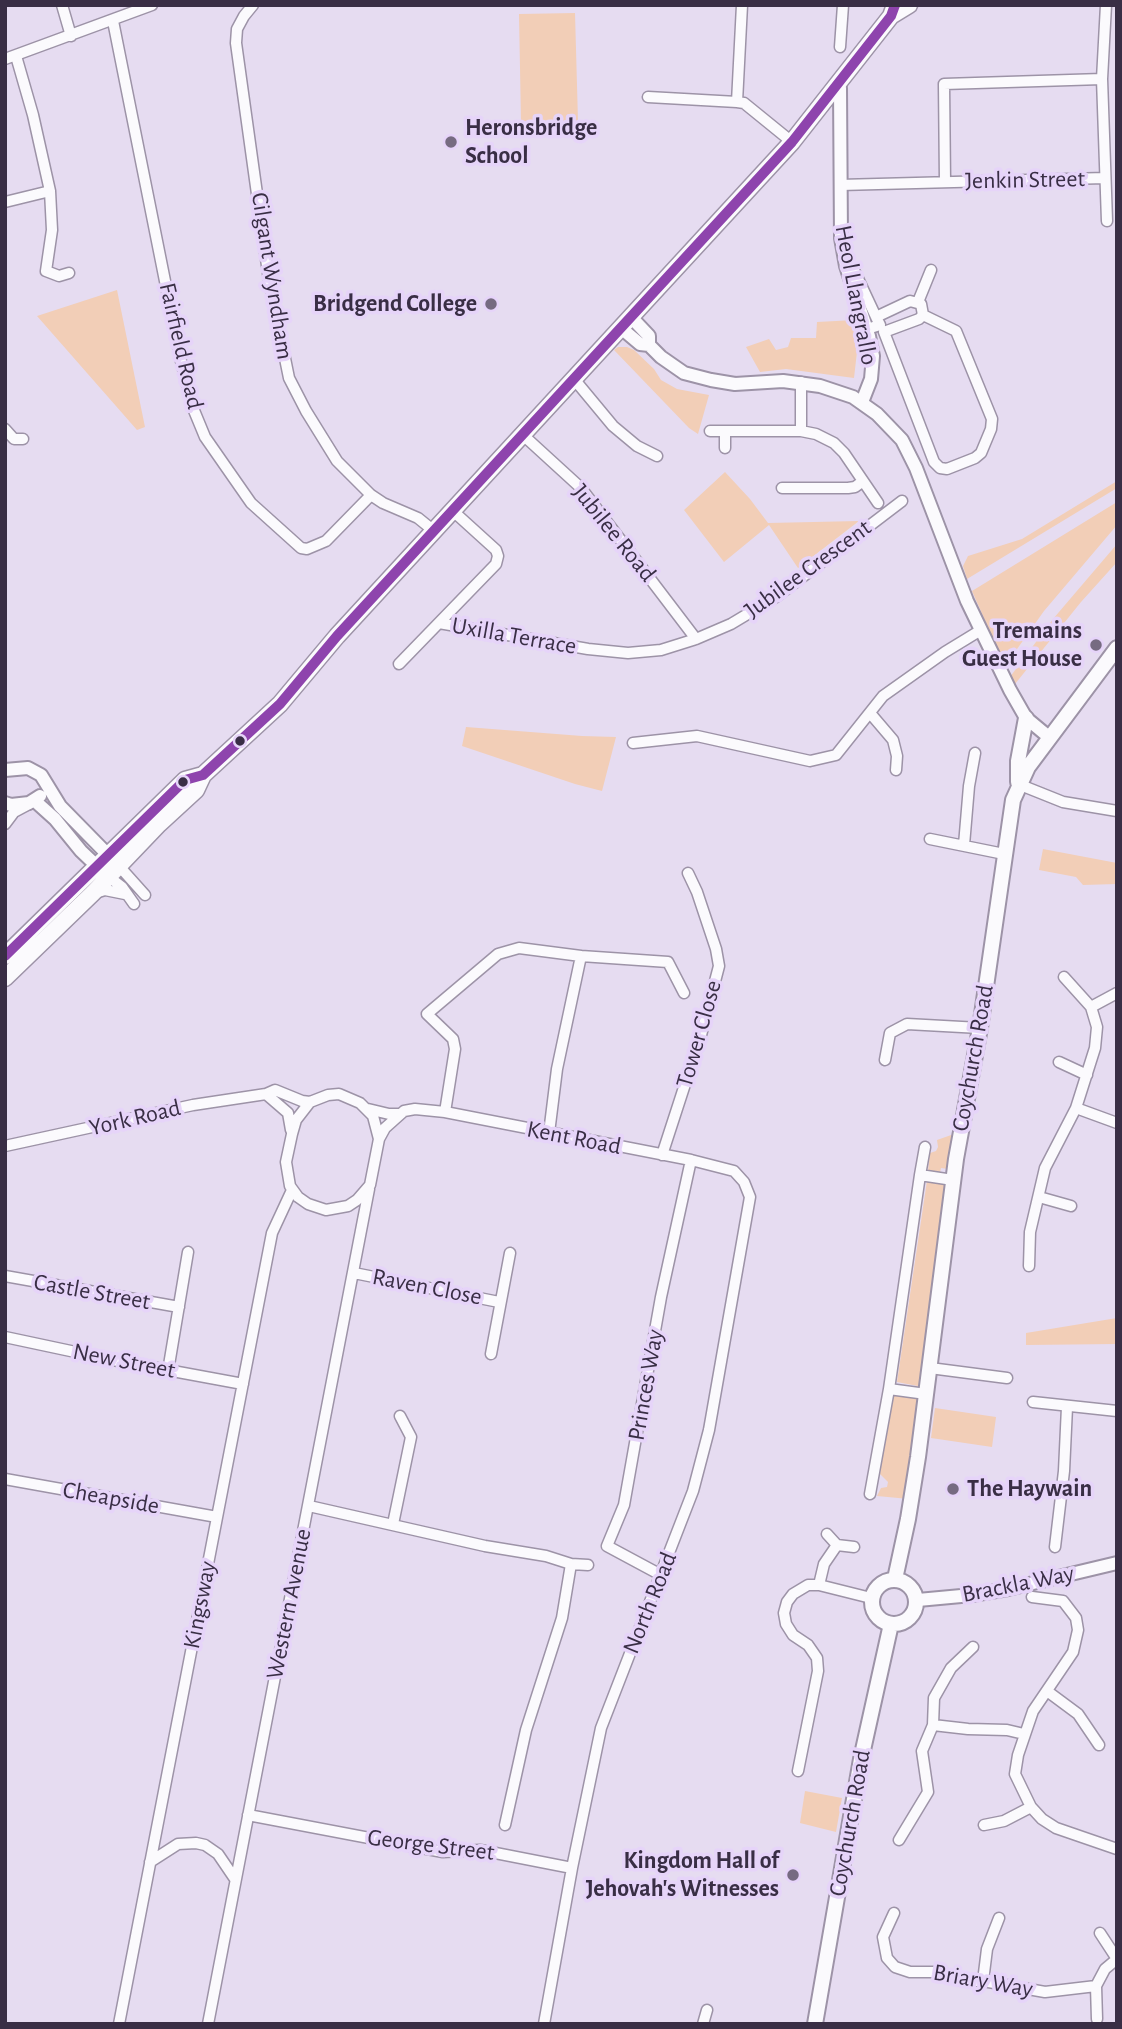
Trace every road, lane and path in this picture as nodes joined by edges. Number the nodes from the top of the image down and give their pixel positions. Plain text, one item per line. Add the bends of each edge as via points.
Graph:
1 (62, 5) edge
2 (152, 5) edge
3 (253, 5) edge
4 (742, 5) edge
5 (843, 5) edge
6 (909, 5) edge
7 (1106, 5) edge
8 (892, 9) edge
9 (113, 21) junction
10 (71, 36) junction
11 (840, 47) dead end
12 (16, 56) junction
13 (856, 58) junction
14 (5, 60) edge
15 (1102, 79) junction
16 (840, 88) junction
17 (648, 97) dead end
18 (737, 102) junction
19 (824, 102) junction
20 (792, 142) junction
21 (1105, 178) junction
22 (945, 182) junction
23 (841, 185) junction
24 (50, 191) junction
25 (5, 202) edge
26 (1107, 222) dead end
27 (931, 270) dead end
28 (69, 274) dead end
29 (918, 302) junction
30 (923, 315) junction
31 (626, 323) junction
32 (877, 326) junction
33 (574, 379) junction
34 (801, 382) junction
35 (862, 402) junction
36 (5, 429) edge
37 (725, 431) junction
38 (801, 431) junction
39 (710, 432) dead end
40 (523, 435) junction
41 (16, 442) dead end
42 (724, 448) dead end
43 (657, 456) dead end
44 (801, 475) dead end
45 (863, 481) junction
46 (782, 488) dead end
47 (801, 488) junction
48 (371, 495) junction
49 (902, 501) dead end
50 (878, 503) dead end
51 (453, 511) junction
52 (435, 531) junction
53 (439, 623) junction
54 (981, 630) junction
55 (696, 639) junction
56 (1117, 648) edge
57 (589, 649) joint
58 (399, 664) dead end
59 (870, 713) junction
60 (1026, 718) junction
61 (1050, 737) junction
62 (633, 743) dead end
63 (975, 753) dead end
64 (5, 769) edge
65 (896, 770) dead end
66 (45, 783) junction
67 (1018, 784) junction
68 (32, 802) junction
69 (5, 803) edge
70 (1117, 811) edge
71 (5, 824) edge
72 (930, 839) dead end
73 (964, 845) junction
74 (1004, 854) junction
75 (108, 866) junction
76 (688, 873) dead end
77 (93, 893) junction
78 (125, 894) junction
79 (145, 895) dead end
80 (134, 904) dead end
81 (5, 956) edge
82 (581, 956) junction
83 (1064, 976) dead end
84 (5, 978) edge
85 (684, 993) dead end
86 (1117, 993) edge
87 (1091, 1007) junction
88 (980, 1028) junction
89 (885, 1060) dead end
90 (1059, 1062) dead end
91 (1087, 1074) junction
92 (266, 1094) junction
93 (310, 1101) junction
94 (368, 1108) junction
95 (1076, 1108) junction
96 (445, 1112) junction
97 (400, 1114) junction
98 (1117, 1123) edge
99 (549, 1133) junction
100 (292, 1134) junction
101 (379, 1139) junction
102 (5, 1146) edge
103 (925, 1147) dead end
104 (662, 1155) junction
105 (691, 1160) junction
106 (920, 1175) junction
107 (953, 1180) junction
108 (744, 1182) joint
109 (370, 1185) junction
110 (292, 1190) junction
111 (1039, 1197) junction
112 (1071, 1206) dead end
113 (188, 1252) dead end
114 (510, 1253) dead end
115 (1029, 1266) dead end
116 (354, 1273) junction
117 (5, 1276) edge
118 (499, 1301) junction
119 (179, 1307) junction
120 (5, 1337) edge
121 (491, 1354) dead end
122 (930, 1368) junction
123 (168, 1371) junction
124 (1007, 1378) dead end
125 (243, 1384) junction
126 (888, 1389) junction
127 (926, 1394) junction
128 (1033, 1402) dead end
129 (1067, 1407) junction
130 (1117, 1411) edge
131 (400, 1416) dead end
132 (5, 1479) edge
133 (883, 1486) dead end
134 (309, 1506) junction
135 (217, 1517) junction
136 (393, 1524) junction
137 (827, 1534) dead end
138 (837, 1545) junction
139 (1055, 1547) dead end
140 (854, 1548) dead end
141 (1117, 1563) edge
142 (571, 1564) junction
143 (588, 1565) dead end
144 (661, 1575) junction
145 (895, 1579) junction
146 (819, 1585) junction
147 (1032, 1597) dead end
148 (871, 1598) junction
149 (918, 1600) junction
150 (891, 1624) junction
151 (973, 1647) dead end
152 (1047, 1691) junction
153 (933, 1725) junction
154 (1024, 1734) junction
155 (1099, 1745) dead end
156 (797, 1771) dead end
157 (1031, 1807) junction
158 (248, 1815) junction
159 (505, 1825) dead end
160 (984, 1825) dead end
161 (899, 1840) dead end
162 (1117, 1849) edge
163 (150, 1862) junction
164 (572, 1868) junction
165 (236, 1880) junction
166 (894, 1913) dead end
167 (999, 1918) dead end
168 (1100, 1933) dead end
169 (1117, 1959) edge
170 (983, 1981) junction
171 (1096, 1986) junction
172 (707, 2010) dead end
173 (1097, 2020) dead end
174 (119, 2024) edge
175 (208, 2024) edge
176 (544, 2024) edge
177 (703, 2024) edge
178 (815, 2024) edge

1 - 10 street
2 - 9 street
3 - 48 street, Cilgant Wyndham via 237,29 236,43 281,346 289,378 306,411 337,461
4 - 18 street
5 - 11 street
6 - 8 main road
7 - 15 street
8 - 13 main road
9 - 10 street
9 - 48 street, Fairfield Road via 181,361 205,438 251,503 301,548 326,541
10 - 12 street
12 - 14 street
12 - 24 street
13 - 16 main road via 855,71
13 - 19 main road
15 - 21 street
15 - 22 street via 944,84
16 - 19 main road
16 - 23 street
17 - 18 street
18 - 20 street
19 - 20 main road
20 - 31 main road
21 - 22 street, Jenkin Street
21 - 26 street
22 - 23 street, Jenkin Street
23 - 32 street, Heol Llangrallo via 846,265
24 - 25 street
24 - 28 street via 52,230 46,271
27 - 29 street
29 - 30 street
29 - 32 street via 909,301
30 - 32 street via 915,322
30 - 32 street via 959,335 992,419 981,453 947,469 934,462
31 - 33 main road
31 - 34 street, Heol Llangrallo via 649,336 649,345 684,373 736,384
32 - 35 street, Heol Llangrallo via 873,371
33 - 40 main road
33 - 43 street via 613,426
34 - 35 street, Heol Llangrallo
34 - 38 street
35 - 54 street, Heol Llangrallo via 907,449
36 - 41 street
37 - 38 street
37 - 39 street
37 - 42 street
38 - 45 street via 834,443
40 - 51 main road
40 - 55 street, Jubilee Road via 581,488
44 - 47 street
45 - 47 street via 848,488
45 - 50 street
46 - 47 street
48 - 52 street, Cilgant Wyndham
49 - 55 street, Jubilee Crescent via 776,597
51 - 52 main road
51 - 53 street, Uxilla Terrace via 498,556 496,564
52 - 75 main road via 280,704 203,775 186,779
53 - 57 street, Uxilla Terrace
53 - 58 street, Uxilla Terrace
54 - 59 street via 883,696
54 - 60 street
55 - 57 street, Jubilee Crescent via 661,650
56 - 61 main road, Coychurch Road
59 - 62 street via 836,755 810,761 698,736
59 - 65 street via 893,740
60 - 61 street
60 - 67 main road
61 - 67 main road, Coychurch Road
63 - 73 street
64 - 66 street via 28,768
66 - 68 street
66 - 75 street
67 - 70 street via 1063,802
67 - 74 main road, Coychurch Road
68 - 69 street
68 - 71 street
68 - 75 street
72 - 73 street
73 - 74 street
74 - 88 main road, Coychurch Road
75 - 77 main road
75 - 78 street
75 - 79 street
75 - 81 main road
76 - 104 street, Tower Close via 698,892 719,967
77 - 78 street
77 - 84 main road
78 - 80 street
82 - 85 street via 668,962
82 - 96 street via 519,948 498,954 427,1014 453,1039 455,1049
82 - 99 street via 557,1069
83 - 87 street
86 - 87 street
87 - 91 street via 1097,1027 1096,1048
88 - 89 street via 907,1024 890,1033
88 - 107 main road, Coychurch Road
90 - 91 street
91 - 95 street
92 - 93 street, York Road via 275,1090
92 - 100 street via 288,1113
92 - 102 street, York Road
93 - 94 street via 339,1094
93 - 100 street
94 - 97 street, Kent Road
94 - 101 street
95 - 98 street
95 - 111 street via 1045,1168
96 - 97 street, Kent Road via 415,1109
96 - 99 street, Kent Road
97 - 101 street
99 - 104 street, Kent Road
100 - 110 street via 286,1171
101 - 109 street
103 - 106 street
104 - 105 street, Kent Road
105 - 108 street, Kent Road via 734,1171
105 - 144 street, Princes Way via 624,1505 607,1546
106 - 107 street
106 - 126 street
107 - 122 main road, Coychurch Road
108 - 144 street, North Road via 750,1197 709,1430 694,1491
109 - 110 street via 348,1206 326,1210 308,1204
109 - 116 street, Western Avenue
110 - 125 street, Kingsway via 272,1233
111 - 112 street
111 - 115 street via 1030,1232
113 - 119 street
114 - 118 street, Raven Close
116 - 118 street, Raven Close
116 - 134 street, Western Avenue
117 - 119 street, Castle Street
118 - 121 street, Raven Close
119 - 123 street
120 - 123 street, New Street
122 - 124 street
122 - 127 main road, Coychurch Road
123 - 125 street, New Street
125 - 135 street, Kingsway
126 - 127 street
126 - 133 street via 871,1489
127 - 145 main road, Coychurch Road
128 - 129 street
129 - 130 street
129 - 139 street
131 - 136 street via 411,1437
132 - 135 street, Cheapside
134 - 136 street
134 - 158 street, Western Avenue
135 - 163 street, Kingsway
136 - 142 street
137 - 138 street
138 - 140 street
138 - 146 street via 824,1564
141 - 149 street, Brackla Way via 1007,1589
142 - 143 street
142 - 159 street via 562,1618 526,1730
144 - 164 street, North Road via 601,1728
145 - 148 main road via 880,1584
145 - 149 main road via 909,1585
146 - 148 street
146 - 156 street via 808,1585 793,1594 784,1613 789,1630 817,1658
147 - 152 street via 1063,1601 1076,1618 1078,1630 1073,1652
148 - 150 main road via 875,1615
149 - 150 main road via 910,1618
150 - 178 main road, Coychurch Road via 860,1759
151 - 153 street via 951,1668 934,1698
152 - 154 street
152 - 155 street via 1078,1714
153 - 154 street
153 - 161 street via 922,1751 928,1792
154 - 157 street via 1015,1774
157 - 160 street
157 - 162 street via 1056,1828
158 - 164 street, George Street via 443,1852 480,1850
158 - 165 street, Western Avenue
163 - 165 street via 178,1844 195,1843 212,1848
163 - 174 street, Kingsway
164 - 176 street, North Road
165 - 175 street, Western Avenue
166 - 170 street, Briary Way via 883,1937 887,1958 895,1967
167 - 170 street via 987,1949
168 - 169 street
169 - 171 street
170 - 171 street, Briary Way via 1045,1992
171 - 173 street
172 - 177 street

